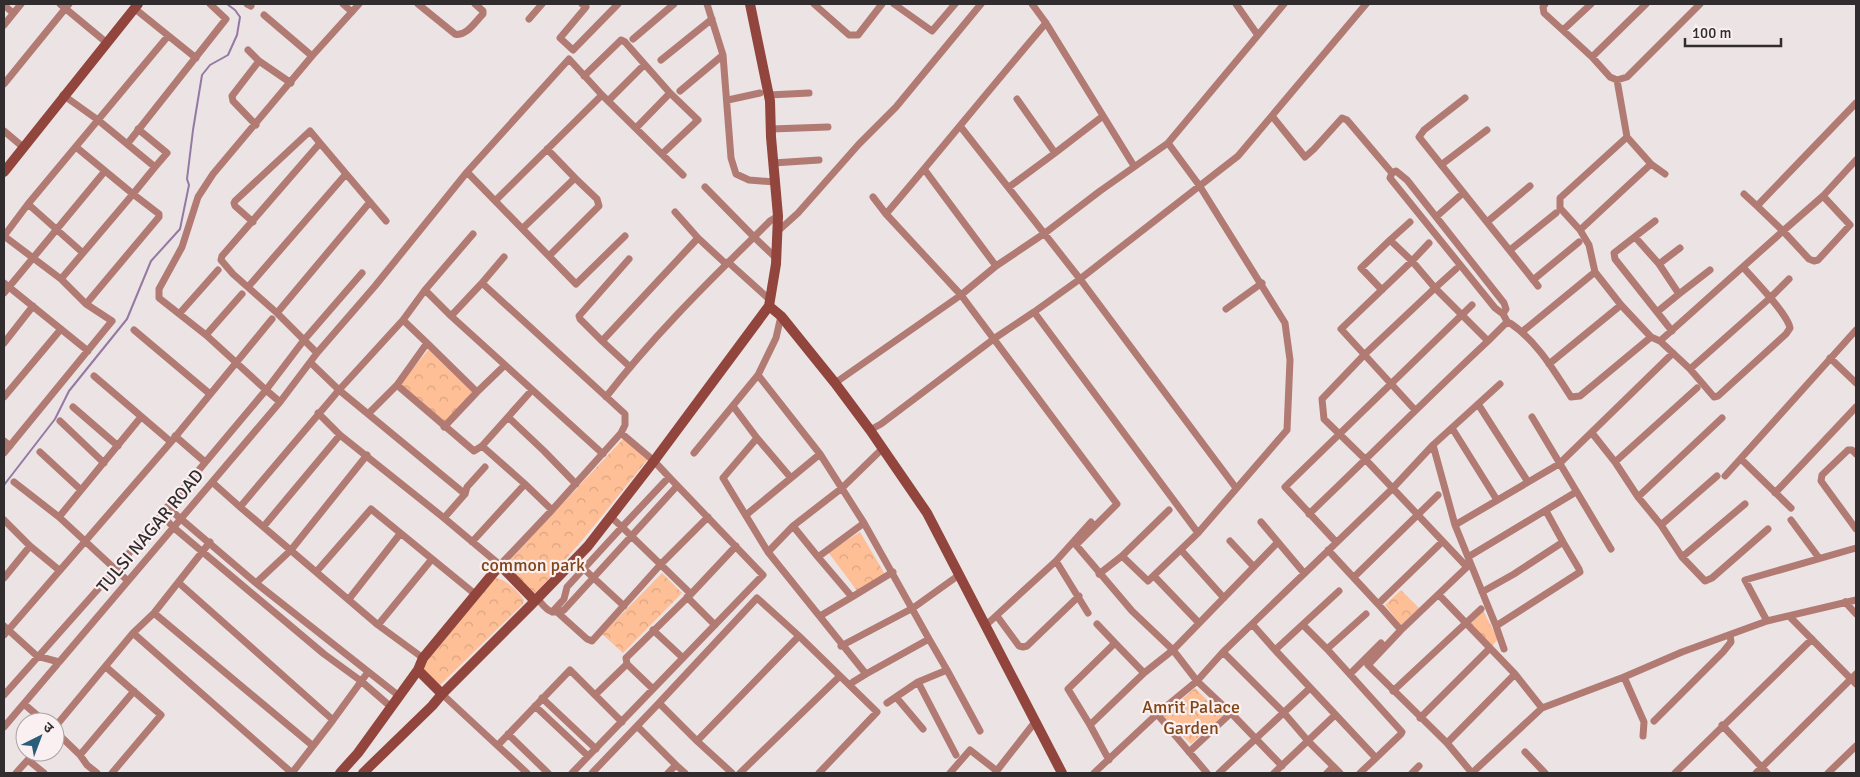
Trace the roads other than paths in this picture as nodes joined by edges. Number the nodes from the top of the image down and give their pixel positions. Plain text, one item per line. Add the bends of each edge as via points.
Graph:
1 (21, 4) edge
2 (210, 4) edge
3 (343, 4) edge
4 (359, 4) edge
5 (418, 4) edge
6 (475, 4) edge
7 (542, 4) edge
8 (618, 4) edge
9 (674, 4) edge
10 (707, 4) edge
11 (750, 4) edge
12 (814, 4) edge
13 (882, 4) edge
14 (894, 4) edge
15 (955, 4) edge
16 (981, 4) edge
17 (1032, 4) edge
18 (1236, 4) edge
19 (1284, 4) edge
20 (1366, 4) edge
21 (1545, 4) edge
22 (1590, 4) edge
23 (1646, 4) edge
24 (1700, 4) edge
25 (4, 5) edge
26 (65, 5) edge
27 (586, 5) edge
28 (136, 6) edge
29 (352, 12) junction
30 (13, 13) junction
31 (264, 15) dead end
32 (529, 19) dead end
33 (712, 19) junction
34 (1046, 23) junction
35 (4, 25) edge
36 (1564, 30) junction
37 (1257, 34) junction
38 (168, 36) junction
39 (633, 39) dead end
40 (107, 43) junction
41 (248, 50) dead end
42 (723, 55) junction
43 (312, 56) junction
44 (1592, 57) junction
45 (196, 58) junction
46 (259, 60) junction
47 (661, 60) dead end
48 (644, 65) junction
49 (584, 76) junction
50 (1617, 80) junction
51 (291, 83) junction
52 (4, 84) edge
53 (680, 91) dead end
54 (670, 93) junction
55 (809, 93) dead end
56 (765, 94) junction
57 (63, 95) junction
58 (602, 95) junction
59 (1465, 98) dead end
60 (1017, 99) dead end
61 (728, 100) junction
62 (608, 101) junction
63 (1855, 108) edge
64 (1104, 116) junction
65 (1272, 116) junction
66 (98, 120) junction
67 (256, 125) junction
68 (960, 126) junction
69 (828, 127) dead end
70 (636, 128) junction
71 (138, 129) junction
72 (771, 129) junction
73 (1487, 130) dead end
74 (4, 131) edge
75 (1627, 137) junction
76 (1168, 142) junction
77 (128, 143) junction
78 (320, 143) junction
79 (23, 147) junction
80 (76, 147) junction
81 (547, 149) junction
82 (1055, 153) junction
83 (662, 154) junction
84 (818, 160) dead end
85 (1856, 160) edge
86 (773, 163) junction
87 (1651, 164) junction
88 (1441, 165) junction
89 (1134, 166) junction
90 (155, 167) junction
91 (924, 169) junction
92 (105, 171) junction
93 (4, 172) edge
94 (467, 172) junction
95 (1392, 173) junction
96 (346, 174) junction
97 (1665, 174) dead end
98 (683, 175) dead end
99 (575, 178) junction
100 (775, 182) junction
101 (1199, 185) junction
102 (1530, 186) dead end
103 (705, 187) dead end
104 (1009, 187) junction
105 (1463, 193) junction
106 (133, 194) junction
107 (1744, 194) dead end
108 (1823, 196) junction
109 (873, 198) dead end
110 (496, 200) junction
111 (370, 202) junction
112 (28, 204) junction
113 (1757, 206) junction
114 (675, 212) dead end
115 (1556, 213) dead end
116 (886, 214) junction
117 (778, 216) junction
118 (1436, 217) junction
119 (386, 221) dead end
120 (252, 222) junction
121 (1410, 222) dead end
122 (1487, 222) junction
123 (1655, 222) dead end
124 (523, 228) junction
125 (56, 229) junction
126 (1580, 230) junction
127 (778, 231) junction
128 (1783, 231) junction
129 (1045, 233) junction
130 (474, 234) dead end
131 (4, 236) edge
132 (625, 236) dead end
133 (1634, 237) junction
134 (698, 238) junction
135 (754, 238) junction
136 (1390, 240) junction
137 (1579, 242) dead end
138 (1428, 243) dead end
139 (1680, 248) dead end
140 (1510, 250) junction
141 (83, 252) junction
142 (549, 256) junction
143 (504, 257) dead end
144 (33, 258) junction
145 (776, 258) junction
146 (629, 259) dead end
147 (1412, 261) junction
148 (727, 263) junction
149 (1659, 264) junction
150 (996, 266) junction
151 (1743, 267) junction
152 (1456, 269) dead end
153 (218, 270) dead end
154 (1710, 270) dead end
155 (1595, 272) junction
156 (362, 273) dead end
157 (1080, 278) junction
158 (61, 279) junction
159 (1789, 279) dead end
160 (482, 282) junction
161 (1262, 283) junction
162 (248, 287) junction
163 (5, 288) edge
164 (1436, 288) junction
165 (425, 290) junction
166 (1382, 290) junction
167 (242, 294) dead end
168 (961, 294) junction
169 (1680, 294) junction
170 (1770, 298) junction
171 (770, 303) junction
172 (86, 304) junction
173 (1472, 305) dead end
174 (1621, 305) junction
175 (33, 306) junction
176 (1226, 309) dead end
177 (1034, 312) junction
178 (1657, 312) junction
179 (179, 314) junction
180 (1503, 314) junction
181 (275, 316) junction
182 (451, 316) junction
183 (780, 316) junction
184 (1462, 316) junction
185 (403, 320) junction
186 (1508, 323) junction
187 (61, 329) junction
188 (134, 330) dead end
189 (1856, 330) edge
190 (1672, 331) junction
191 (1523, 332) junction
192 (206, 335) junction
193 (1651, 337) junction
194 (995, 338) junction
195 (304, 340) junction
196 (602, 341) junction
197 (1488, 341) junction
198 (1660, 341) junction
199 (427, 342) junction
200 (4, 343) edge
201 (88, 351) junction
202 (317, 353) junction
203 (1674, 353) junction
204 (1365, 354) junction
205 (1830, 358) junction
206 (311, 363) junction
207 (236, 364) junction
208 (1550, 364) junction
209 (505, 365) junction
210 (629, 366) junction
211 (1690, 369) junction
212 (758, 375) junction
213 (94, 376) dead end
214 (835, 383) junction
215 (1856, 383) edge
216 (1392, 384) junction
217 (1500, 384) dead end
218 (397, 385) junction
219 (1697, 388) dead end
220 (266, 390) junction
221 (339, 390) junction
222 (532, 390) junction
223 (477, 392) junction
224 (5, 394) edge
225 (210, 394) junction
226 (606, 397) junction
227 (280, 402) junction
228 (1478, 404) junction
229 (73, 406) dead end
230 (733, 406) junction
231 (1856, 407) edge
232 (1415, 410) junction
233 (318, 413) junction
234 (368, 414) junction
235 (141, 417) junction
236 (508, 417) junction
237 (1532, 417) dead end
238 (1722, 418) dead end
239 (60, 421) dead end
240 (444, 427) junction
241 (1452, 428) junction
242 (870, 430) junction
243 (621, 433) junction
244 (1592, 433) junction
245 (340, 435) junction
246 (1339, 435) junction
247 (757, 438) junction
248 (173, 439) junction
249 (4, 441) edge
250 (1433, 445) junction
251 (10, 446) junction
252 (118, 446) junction
253 (482, 446) junction
254 (883, 448) junction
255 (40, 452) dead end
256 (4, 453) edge
257 (694, 453) dead end
258 (603, 454) junction
259 (820, 454) junction
260 (1856, 454) edge
261 (367, 455) junction
262 (1741, 459) junction
263 (1366, 460) junction
264 (654, 461) junction
265 (205, 462) junction
266 (1615, 462) junction
267 (104, 463) junction
268 (1559, 464) junction
269 (485, 467) dead end
270 (669, 477) junction
271 (791, 478) junction
272 (14, 482) dead end
273 (212, 482) junction
274 (1528, 482) junction
275 (525, 484) junction
276 (576, 484) junction
277 (678, 486) junction
278 (842, 488) junction
279 (1236, 488) junction
280 (1392, 488) junction
281 (81, 490) junction
282 (1576, 492) junction
283 (1775, 492) junction
284 (466, 494) junction
285 (1438, 495) dead end
286 (1638, 498) junction
287 (1497, 500) junction
288 (1745, 504) dead end
289 (167, 507) junction
290 (240, 507) junction
291 (1791, 508) dead end
292 (552, 510) junction
293 (1169, 510) dead end
294 (1546, 511) junction
295 (1309, 514) junction
296 (162, 515) junction
297 (746, 515) junction
298 (1416, 515) junction
299 (59, 516) junction
300 (611, 517) junction
301 (708, 517) junction
302 (181, 518) junction
303 (444, 518) junction
304 (4, 520) edge
305 (1790, 520) dead end
306 (1091, 522) dead end
307 (1261, 522) dead end
308 (864, 523) junction
309 (1454, 525) junction
310 (1661, 525) junction
311 (264, 526) junction
312 (793, 526) junction
313 (173, 527) junction
314 (622, 527) junction
315 (1768, 529) dead end
316 (1856, 529) edge
317 (1198, 533) junction
318 (400, 534) junction
319 (631, 535) junction
320 (86, 540) junction
321 (1230, 541) dead end
322 (210, 542) junction
323 (472, 542) junction
324 (1278, 542) junction
325 (1336, 542) junction
326 (1442, 542) junction
327 (1563, 542) junction
328 (30, 546) junction
329 (736, 546) junction
330 (1856, 548) edge
331 (1611, 549) dead end
332 (290, 550) junction
333 (1181, 550) junction
334 (1328, 550) junction
335 (203, 552) junction
336 (768, 552) junction
337 (1122, 556) junction
338 (818, 557) junction
339 (1468, 557) junction
340 (1682, 557) junction
341 (1818, 558) junction
342 (432, 559) junction
343 (1056, 561) junction
344 (661, 564) junction
345 (500, 565) junction
346 (1254, 567) junction
347 (584, 569) junction
348 (59, 570) junction
349 (115, 570) junction
350 (317, 571) junction
351 (893, 572) junction
352 (1304, 573) junction
353 (1099, 574) junction
354 (958, 575) junction
355 (1154, 576) junction
356 (593, 577) junction
357 (1354, 577) junction
358 (4, 578) edge
359 (128, 580) junction
360 (179, 583) junction
361 (256, 583) junction
362 (1340, 591) dead end
363 (1482, 592) junction
364 (475, 594) junction
365 (689, 595) junction
366 (1439, 595) junction
367 (1079, 596) junction
368 (852, 597) junction
369 (1224, 598) junction
370 (349, 599) junction
371 (536, 600) junction
372 (1856, 600) edge
373 (1845, 602) junction
374 (1378, 604) junction
375 (624, 606) junction
376 (912, 608) junction
377 (1481, 609) dead end
378 (554, 612) junction
379 (154, 613) junction
380 (1088, 613) dead end
381 (1366, 614) dead end
382 (1856, 614) edge
383 (820, 616) junction
384 (998, 616) junction
385 (1790, 617) junction
386 (1768, 621) junction
387 (1465, 622) junction
388 (1199, 623) junction
389 (378, 624) junction
390 (1097, 624) dead end
391 (1252, 624) junction
392 (1303, 624) junction
393 (715, 625) junction
394 (985, 626) junction
395 (1496, 626) junction
396 (5, 630) edge
397 (653, 630) junction
398 (1401, 630) junction
399 (133, 633) junction
400 (1730, 634) junction
401 (799, 636) junction
402 (930, 639) junction
403 (1812, 639) junction
404 (1115, 643) junction
405 (1381, 643) dead end
406 (841, 646) junction
407 (1327, 649) junction
408 (1489, 649) junction
409 (1504, 649) dead end
410 (1173, 650) junction
411 (1275, 650) junction
412 (1223, 652) junction
413 (37, 656) junction
414 (424, 658) junction
415 (683, 658) junction
416 (59, 662) junction
417 (627, 664) junction
418 (106, 667) junction
419 (418, 670) junction
420 (948, 670) junction
421 (368, 672) junction
422 (1144, 673) junction
423 (866, 674) junction
424 (1350, 674) junction
425 (1514, 674) junction
426 (840, 676) junction
427 (1624, 677) junction
428 (1855, 679) edge
429 (361, 681) junction
430 (1197, 681) junction
431 (853, 682) dead end
432 (918, 682) junction
433 (1310, 688) junction
434 (653, 690) junction
435 (134, 691) junction
436 (1393, 691) junction
437 (442, 694) junction
438 (4, 695) edge
439 (595, 695) junction
440 (399, 696) junction
441 (896, 697) junction
442 (542, 698) junction
443 (659, 703) junction
444 (886, 703) dead end
445 (24, 704) junction
446 (391, 706) junction
447 (535, 706) junction
448 (1542, 708) junction
449 (33, 712) edge
450 (1231, 712) junction
451 (1284, 713) junction
452 (1157, 714) junction
453 (65, 715) edge
454 (1335, 715) junction
455 (1420, 718) junction
456 (333, 720) junction
457 (1654, 721) dead end
458 (622, 722) junction
459 (1035, 722) junction
460 (5, 724) edge
461 (1090, 725) junction
462 (1722, 725) junction
463 (637, 726) junction
464 (923, 729) dead end
465 (980, 731) dead end
466 (508, 734) junction
467 (1643, 736) dead end
468 (1257, 739) junction
469 (65, 741) edge
470 (697, 741) junction
471 (1308, 741) junction
472 (1447, 743) junction
473 (498, 745) junction
474 (313, 746) junction
475 (1856, 746) edge
476 (596, 749) junction
477 (1189, 752) junction
478 (1525, 752) dead end
479 (80, 755) junction
480 (956, 755) dead end
481 (588, 756) junction
482 (1376, 758) junction
483 (1109, 760) junction
484 (26, 762) edge
485 (30, 762) edge
486 (676, 765) junction
487 (1282, 766) junction
488 (1418, 766) dead end
489 (1333, 767) junction
490 (1762, 771) edge
491 (996, 772) edge
492 (1542, 772) edge
493 (16, 773) edge
494 (44, 773) edge
495 (97, 773) edge
496 (112, 773) edge
497 (292, 773) edge
498 (340, 773) edge
499 (363, 773) edge
500 (527, 773) edge
501 (548, 773) edge
502 (572, 773) edge
503 (592, 773) edge
504 (668, 773) edge
505 (685, 773) edge
506 (732, 773) edge
507 (740, 773) edge
508 (819, 773) edge
509 (950, 773) edge
510 (1062, 773) edge
511 (1094, 773) edge
512 (1206, 773) edge
513 (1219, 773) edge
514 (1274, 773) edge
515 (1327, 773) edge
516 (1340, 773) edge
517 (1360, 773) edge
518 (1412, 773) edge
519 (1472, 773) edge
520 (1675, 773) edge
521 (1828, 773) edge

1 - 30 street
2 - 45 street via 226,19
3 - 29 street
4 - 29 street
5 - 6 street via 459,35 464,34 483,14
7 - 32 street
8 - 27 street via 573,50 560,38
9 - 39 street
10 - 33 street
11 - 56 street
12 - 13 street via 849,35 858,35
14 - 15 street via 932,31
16 - 127 street via 896,107 798,214
17 - 34 street
18 - 37 street
19 - 37 street
20 - 65 street
21 - 36 street via 1544,13
22 - 36 street
23 - 44 street
24 - 50 street via 1627,77
25 - 30 street
26 - 40 street
26 - 52 street
28 - 38 street
28 - 40 street
29 - 43 street
30 - 35 street
31 - 43 street
33 - 42 street
33 - 47 street
34 - 64 street
34 - 68 street
36 - 44 street
37 - 76 street
38 - 45 street
38 - 66 street
40 - 57 street
41 - 46 street
42 - 53 street
42 - 61 street
43 - 51 street
44 - 50 street via 1610,78
45 - 71 street
46 - 51 street
46 - 67 street via 232,96
48 - 49 street via 621,40
48 - 54 street
48 - 62 street
49 - 58 street
49 - 94 street, TULSI NAGAR ROAD via 569,58
50 - 75 street
51 - 67 street
54 - 70 street
54 - 83 street via 698,120
55 - 56 street
56 - 61 street
56 - 72 street
57 - 66 street
57 - 79 street
58 - 62 street
58 - 81 street
59 - 88 street via 1419,137
60 - 82 street
61 - 100 street via 731,158 736,174 749,180
62 - 70 street
63 - 113 street
64 - 82 street
64 - 89 street
65 - 95 street via 1305,156 1342,118 1347,120
65 - 101 street via 1238,156
66 - 77 street
66 - 80 street
67 - 179 street via 213,174 198,197 182,247 159,288 159,298
68 - 91 street
68 - 104 street
69 - 72 street
70 - 83 street
71 - 77 street
71 - 90 street via 167,153
72 - 86 street
73 - 88 street
74 - 79 street
75 - 87 street
75 - 126 street via 1560,198 1560,208
76 - 89 street
76 - 101 street
77 - 90 street
78 - 96 street
78 - 120 street
78 - 120 street via 310,131 235,201 235,206
79 - 93 street
80 - 92 street
80 - 112 street
81 - 99 street
81 - 110 street
82 - 104 street
83 - 98 street
84 - 86 street
85 - 108 street
86 - 100 street
87 - 97 street
87 - 126 street
88 - 105 street
89 - 129 street
90 - 106 street
91 - 116 street
91 - 150 street
92 - 106 street
92 - 125 street
94 - 110 street
94 - 202 street, TULSI NAGAR ROAD
95 - 118 street via 1401,174
95 - 180 street via 1390,178 1498,312
96 - 111 street
96 - 162 street
99 - 124 street
99 - 142 street via 599,206
100 - 117 street
101 - 157 street
101 - 161 street
102 - 122 street
103 - 135 street
104 - 129 street
105 - 118 street
105 - 122 street
106 - 141 street
106 - 172 street via 157,212 158,218
107 - 113 street
108 - 128 street
108 - 128 street via 1850,225 1818,260 1809,259
109 - 116 street
110 - 124 street
111 - 119 street
111 - 181 street
112 - 125 street
112 - 131 street
113 - 128 street
114 - 134 street
115 - 140 street
116 - 168 street
117 - 127 street
117 - 135 street
118 - 180 street via 1504,303 1506,309
120 - 162 street via 221,260
121 - 136 street
122 - 140 street
123 - 133 street
124 - 142 street
125 - 141 street
125 - 144 street
126 - 155 street via 1589,245
127 - 145 street
128 - 151 street
129 - 150 street
129 - 157 street
130 - 165 street
131 - 144 street
132 - 142 street via 576,284
133 - 149 street
133 - 178 street via 1614,253 1615,259
134 - 148 street
134 - 196 street
135 - 145 street
135 - 148 street
136 - 147 street
136 - 166 street via 1361,268
137 - 140 street via 1536,283
138 - 147 street
139 - 149 street
141 - 158 street
143 - 160 street
144 - 158 street
144 - 163 street
145 - 171 street
146 - 196 street via 579,316
147 - 164 street
147 - 166 street
148 - 171 street
148 - 210 street
149 - 169 street
150 - 168 street
151 - 170 street
151 - 190 street
152 - 164 street
153 - 179 street
154 - 169 street
155 - 174 street
155 - 191 street
156 - 195 street
157 - 177 street
157 - 279 street
158 - 172 street
159 - 170 street
160 - 182 street
160 - 226 street
161 - 176 street
161 - 279 street via 1286,323 1290,360 1287,430
162 - 181 street
163 - 175 street
164 - 184 street
164 - 204 street
165 - 182 street
165 - 185 street
166 - 204 street via 1342,330
167 - 192 street
168 - 194 street
168 - 214 street
169 - 178 street
170 - 211 street
170 - 211 street via 1790,328 1718,396 1711,395
171 - 183 street
171 - 264 street
172 - 201 street via 112,321
173 - 184 street
174 - 193 street
174 - 208 street
175 - 187 street
175 - 200 street
177 - 194 street
177 - 317 street
178 - 190 street
179 - 192 street
180 - 186 street
181 - 195 street
181 - 207 street
182 - 209 street
183 - 212 street via 776,338
183 - 214 street
184 - 197 street
184 - 216 street
185 - 199 street
185 - 221 street
186 - 191 street
186 - 197 street
187 - 201 street
187 - 224 street
188 - 225 street
189 - 205 street
190 - 198 street
191 - 208 street
192 - 207 street
193 - 198 street
193 - 208 street via 1576,398 1571,397
194 - 242 street
194 - 353 street via 1117,504 1076,545
195 - 202 street
195 - 220 street
196 - 210 street
197 - 232 street
198 - 203 street
199 - 218 street
199 - 223 street
201 - 251 street
202 - 206 street, TULSI NAGAR ROAD
203 - 211 street
203 - 244 street
204 - 216 street
204 - 246 street via 1322,398 1324,419
205 - 215 street
205 - 262 street
206 - 221 street
206 - 227 street, TULSI NAGAR ROAD
207 - 220 street
207 - 225 street
209 - 222 street
209 - 223 street
210 - 226 street
212 - 230 street
212 - 259 street
213 - 235 street
214 - 242 street
216 - 232 street
216 - 246 street
217 - 228 street
218 - 234 street
218 - 240 street
219 - 266 street
220 - 227 street
220 - 265 street
221 - 233 street
221 - 234 street
222 - 236 street
222 - 258 street
223 - 240 street
225 - 248 street
226 - 243 street via 625,414
227 - 273 street, TULSI NAGAR ROAD
228 - 241 street
228 - 274 street
229 - 252 street
230 - 247 street
230 - 257 street
231 - 283 street
232 - 263 street
233 - 245 street
233 - 290 street
234 - 284 street
235 - 248 street
235 - 252 street
236 - 253 street
236 - 276 street
237 - 268 street
238 - 286 street
239 - 267 street
240 - 253 street via 474,451
241 - 250 street
241 - 287 street
242 - 254 street
243 - 258 street
243 - 264 street
244 - 266 street
244 - 268 street
245 - 261 street
245 - 311 street
246 - 263 street
246 - 295 street via 1285,487
247 - 271 street
247 - 297 street via 723,478
248 - 265 street
248 - 320 street
249 - 251 street
250 - 280 street
250 - 309 street
251 - 256 street
252 - 267 street
253 - 275 street
254 - 278 street
254 - 354 street via 927,513
255 - 281 street
258 - 276 street
259 - 271 street
259 - 278 street
260 - 316 street via 1848,450 1822,475 1821,481
261 - 303 street
261 - 332 street
262 - 283 street
262 - 310 street
263 - 280 street
263 - 295 street
264 - 270 street
264 - 300 street
265 - 289 street
266 - 286 street
267 - 281 street
268 - 274 street
268 - 282 street
269 - 284 street via 467,487
270 - 277 street
270 - 314 street
271 - 297 street
272 - 299 street
273 - 290 street
273 - 302 street, TULSI NAGAR ROAD
274 - 287 street
275 - 292 street
275 - 323 street
276 - 292 street
277 - 301 street
277 - 319 street
278 - 308 street
278 - 312 street
279 - 317 street
280 - 298 street
280 - 325 street
281 - 299 street
282 - 294 street
282 - 331 street
283 - 291 street
284 - 303 street
285 - 298 street
286 - 310 street
287 - 309 street
288 - 340 street
289 - 296 street
289 - 302 street
290 - 311 street
292 - 345 street
293 - 337 street
294 - 327 street
294 - 339 street
295 - 325 street
296 - 313 street
296 - 349 street
297 - 336 street
298 - 326 street
298 - 357 street
299 - 320 street
300 - 314 street
300 - 371 street
301 - 329 street
301 - 344 street
302 - 313 street, TULSI NAGAR ROAD
302 - 322 street
303 - 323 street
304 - 328 street
305 - 341 street
306 - 343 street
307 - 324 street
308 - 338 street
308 - 351 street
309 - 339 street
310 - 340 street
311 - 332 street
312 - 336 street
312 - 338 street
313 - 335 street
313 - 359 street, TULSI NAGAR ROAD
314 - 319 street
314 - 347 street
315 - 340 street via 1709,580 1705,581
317 - 333 street
318 - 342 street
318 - 350 street via 371,509
318 - 370 street
319 - 344 street
319 - 356 street
320 - 348 street
320 - 349 street
321 - 346 street
322 - 335 street
322 - 361 street
323 - 345 street
324 - 346 street
324 - 352 street
325 - 334 street
326 - 366 street via 1467,567
326 - 374 street
327 - 363 street
327 - 395 street via 1580,572
328 - 348 street
328 - 358 street
329 - 365 street
329 - 393 street via 763,575
330 - 341 street
332 - 350 street
332 - 361 street
333 - 355 street
333 - 369 street
334 - 352 street
334 - 357 street
335 - 360 street
335 - 429 street
336 - 383 street
337 - 353 street
337 - 355 street via 1148,582
338 - 368 street
339 - 363 street
341 - 386 street via 1745,580
342 - 364 street
342 - 389 street
343 - 367 street
343 - 384 street
344 - 365 street
344 - 375 street
345 - 364 street
345 - 371 street
346 - 369 street
347 - 356 street
347 - 378 street via 567,587 564,599
348 - 396 street
349 - 359 street
349 - 413 street
350 - 370 street
351 - 368 street
351 - 376 street
352 - 391 street
353 - 410 street
354 - 376 street
354 - 394 street
355 - 388 street
356 - 375 street
356 - 378 street via 564,610
357 - 374 street
359 - 416 street, TULSI NAGAR ROAD
360 - 379 street
360 - 456 street
361 - 421 street
362 - 392 street
363 - 395 street
364 - 414 street
365 - 393 street
365 - 397 street
366 - 387 street
366 - 398 street
367 - 380 street
367 - 384 street via 1023,647
368 - 383 street
369 - 388 street
370 - 389 street
371 - 378 street
371 - 437 street
372 - 373 street
373 - 382 street
373 - 385 street
374 - 398 street
375 - 378 street via 592,641
376 - 402 street
376 - 406 street
377 - 387 street
379 - 399 street
379 - 474 street
381 - 407 street
383 - 406 street
384 - 394 street
385 - 386 street
385 - 403 street
386 - 400 street
387 - 408 street
387 - 436 street
388 - 410 street
389 - 414 street
390 - 404 street
391 - 411 street
391 - 412 street
392 - 407 street
392 - 411 street
393 - 415 street
394 - 459 street
395 - 409 street
396 - 413 street
397 - 415 street
397 - 417 street via 626,658
398 - 436 street via 1368,665
399 - 418 street
399 - 497 street
400 - 427 street
400 - 457 street via 1731,642
401 - 426 street
401 - 443 street via 757,598
401 - 470 street
402 - 420 street
402 - 423 street
403 - 428 street
403 - 462 street
404 - 422 street
404 - 461 street via 1068,688
405 - 424 street
406 - 423 street
407 - 424 street
408 - 425 street
408 - 455 street
410 - 422 street
410 - 430 street
411 - 433 street
412 - 430 street
412 - 451 street
413 - 416 street
413 - 438 street
414 - 419 street
415 - 434 street
416 - 445 street, TULSI NAGAR ROAD
417 - 434 street
417 - 439 street
418 - 435 street
418 - 453 street
419 - 437 street
419 - 440 street
420 - 432 street
420 - 465 street
421 - 429 street
421 - 440 street
422 - 461 street
423 - 431 street
424 - 482 street via 1402,732
425 - 448 street
425 - 472 street
426 - 507 street
426 - 508 street via 877,712
427 - 448 street
427 - 467 street via 1644,722
428 - 490 street
429 - 446 street
429 - 456 street
430 - 450 street
430 - 452 street
432 - 441 street
432 - 480 street
433 - 451 street
433 - 454 street
434 - 458 street
435 - 479 street
435 - 496 street via 161,715
436 - 455 street
437 - 473 street
437 - 499 street
439 - 442 street via 570,670
439 - 458 street
440 - 446 street
441 - 444 street
441 - 464 street
442 - 447 street
442 - 476 street
443 - 463 street
443 - 470 street
445 - 449 street
445 - 460 street, TULSI NAGAR ROAD
446 - 498 street
447 - 466 street
447 - 481 street
448 - 519 street
450 - 468 street
450 - 477 street
451 - 468 street
451 - 471 street
452 - 477 street
452 - 483 street
454 - 471 street
454 - 482 street
455 - 472 street
456 - 474 street
458 - 476 street
459 - 491 street
459 - 510 street
461 - 483 street
462 - 490 street
462 - 520 street
463 - 486 street
463 - 503 street
466 - 473 street
466 - 501 street
468 - 487 street
468 - 513 street
469 - 479 street
470 - 506 street
471 - 487 street
471 - 489 street
472 - 519 street
473 - 500 street
474 - 497 street
475 - 521 street
476 - 481 street
477 - 512 street
478 - 492 street
479 - 495 street
481 - 502 street
482 - 517 street
483 - 511 street
484 - 493 street
485 - 494 street
486 - 504 street
486 - 505 street
487 - 514 street
488 - 518 street
489 - 515 street
489 - 516 street
491 - 509 street via 970,750

